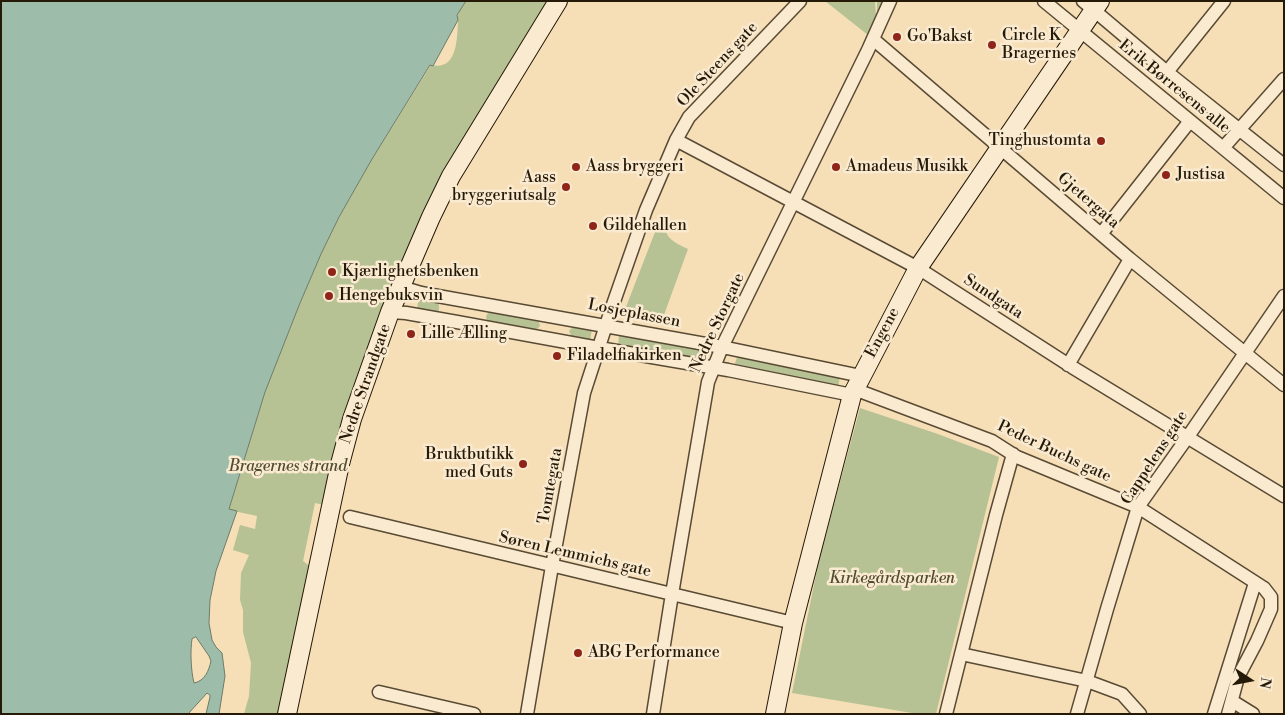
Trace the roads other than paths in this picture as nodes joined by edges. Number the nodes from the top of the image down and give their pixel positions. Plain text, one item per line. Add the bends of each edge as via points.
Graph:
1 (558, 1) edge
2 (800, 1) edge
3 (890, 1) edge
4 (1044, 1) edge
5 (1224, 1) edge
6 (1092, 4) edge
7 (1080, 30) junction
8 (873, 39) junction
9 (1167, 72) junction
10 (1284, 79) edge
11 (1190, 121) junction
12 (1239, 130) junction
13 (676, 140) junction
14 (1000, 147) junction
15 (1223, 148) junction
16 (1284, 165) edge
17 (1284, 198) edge
18 (794, 202) junction
19 (1102, 234) junction
20 (1130, 259) junction
21 (918, 268) junction
22 (401, 286) junction
23 (1284, 296) edge
24 (390, 312) junction
25 (606, 326) junction
26 (722, 347) junction
27 (599, 348) junction
28 (1244, 352) junction
29 (1068, 365) junction
30 (714, 368) junction
31 (1284, 385) edge
32 (856, 387) junction
33 (1187, 438) junction
34 (1013, 454) junction
35 (1284, 496) edge
36 (1138, 507) junction
37 (350, 517) dead end
38 (552, 566) junction
39 (1255, 583) junction
40 (672, 594) junction
41 (793, 622) junction
42 (961, 654) junction
43 (1087, 682) junction
44 (380, 692) dead end
45 (1232, 701) junction
46 (287, 714) edge
47 (474, 714) edge
48 (527, 714) edge
49 (653, 714) edge
50 (774, 714) edge
51 (946, 714) edge
52 (1078, 714) edge
53 (1140, 714) edge
54 (1214, 714) edge
55 (1228, 714) edge
56 (1254, 714) edge

1 - 22 street, Nedre Strandgate via 451,176
2 - 13 street, Ole Steens gate via 689,117
3 - 8 street, Nedre Storgate
4 - 7 street, Erik Børresens alle
5 - 9 street
6 - 7 street, Engene
6 - 9 street, Erik Børresens alle
7 - 11 street, Erik Børresens alle
7 - 14 street, Engene
8 - 14 street, Gjetergata
8 - 18 street, Nedre Storgate
9 - 12 street, Erik Børresens alle
10 - 12 street
11 - 15 street, Erik Børresens alle
11 - 19 street
12 - 15 street
12 - 16 street, Erik Børresens alle
13 - 18 street, Sundgata
13 - 25 street, Ole Steens gate via 646,210
14 - 19 street, Gjetergata
14 - 21 street, Engene
15 - 17 street, Erik Børresens alle
18 - 21 street, Sundgata
18 - 26 street, Nedre Storgate
19 - 20 street, Gjetergata
20 - 28 street, Gjetergata
20 - 29 street
21 - 29 street, Sundgata
21 - 32 street, Engene
22 - 24 street, Nedre Strandgate
22 - 25 street, Losjeplassen via 421,293
23 - 28 street, Cappelens gate
24 - 27 street
24 - 46 street, Nedre Strandgate via 352,419 340,464
25 - 26 street, Losjeplassen
25 - 27 street, Tomtegata
26 - 30 street, Nedre Storgate
26 - 32 street, Losjeplassen
27 - 30 street
27 - 38 street, Tomtegata via 584,393
28 - 31 street, Gjetergata
28 - 33 street, Cappelens gate
29 - 33 street, Sundgata
30 - 32 street
30 - 40 street, Nedre Storgate via 708,382
32 - 34 street, Peder Buchs gate via 992,441
32 - 41 street, Engene
33 - 35 street, Sundgata
33 - 36 street, Cappelens gate
34 - 36 street, Peder Buchs gate
34 - 42 street
36 - 39 street, Peder Buchs gate
36 - 43 street, Cappelens gate
37 - 38 street, Søren Lemmichs gate
38 - 40 street, Søren Lemmichs gate
38 - 48 street, Tomtegata
39 - 45 street, Peder Buchs gate via 1271,597 1271,608 1238,677
39 - 54 street
40 - 41 street, Søren Lemmichs gate
40 - 49 street, Nedre Storgate
41 - 50 street, Engene
42 - 43 street
42 - 51 street
43 - 52 street, Cappelens gate
43 - 53 street via 1122,694
44 - 47 street
45 - 55 street, Peder Buchs gate
45 - 56 street

